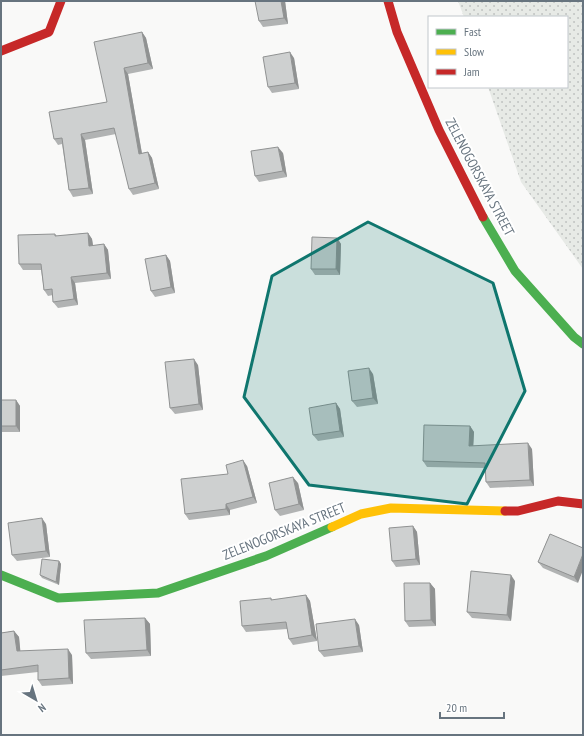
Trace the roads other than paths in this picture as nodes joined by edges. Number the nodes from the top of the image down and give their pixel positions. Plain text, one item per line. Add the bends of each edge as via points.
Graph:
1 (61, 1) edge
2 (388, 1) edge
3 (1, 51) edge
4 (583, 344) edge
5 (583, 504) edge
6 (1, 575) edge

1 - 3 street via 49,32
2 - 4 street, ZELENOGORSKAYA STREET via 397,32 439,130 478,208 515,271 574,338
5 - 6 street, ZELENOGORSKAYA STREET via 558,501 518,511 391,508 361,514 266,556 158,593 58,598

